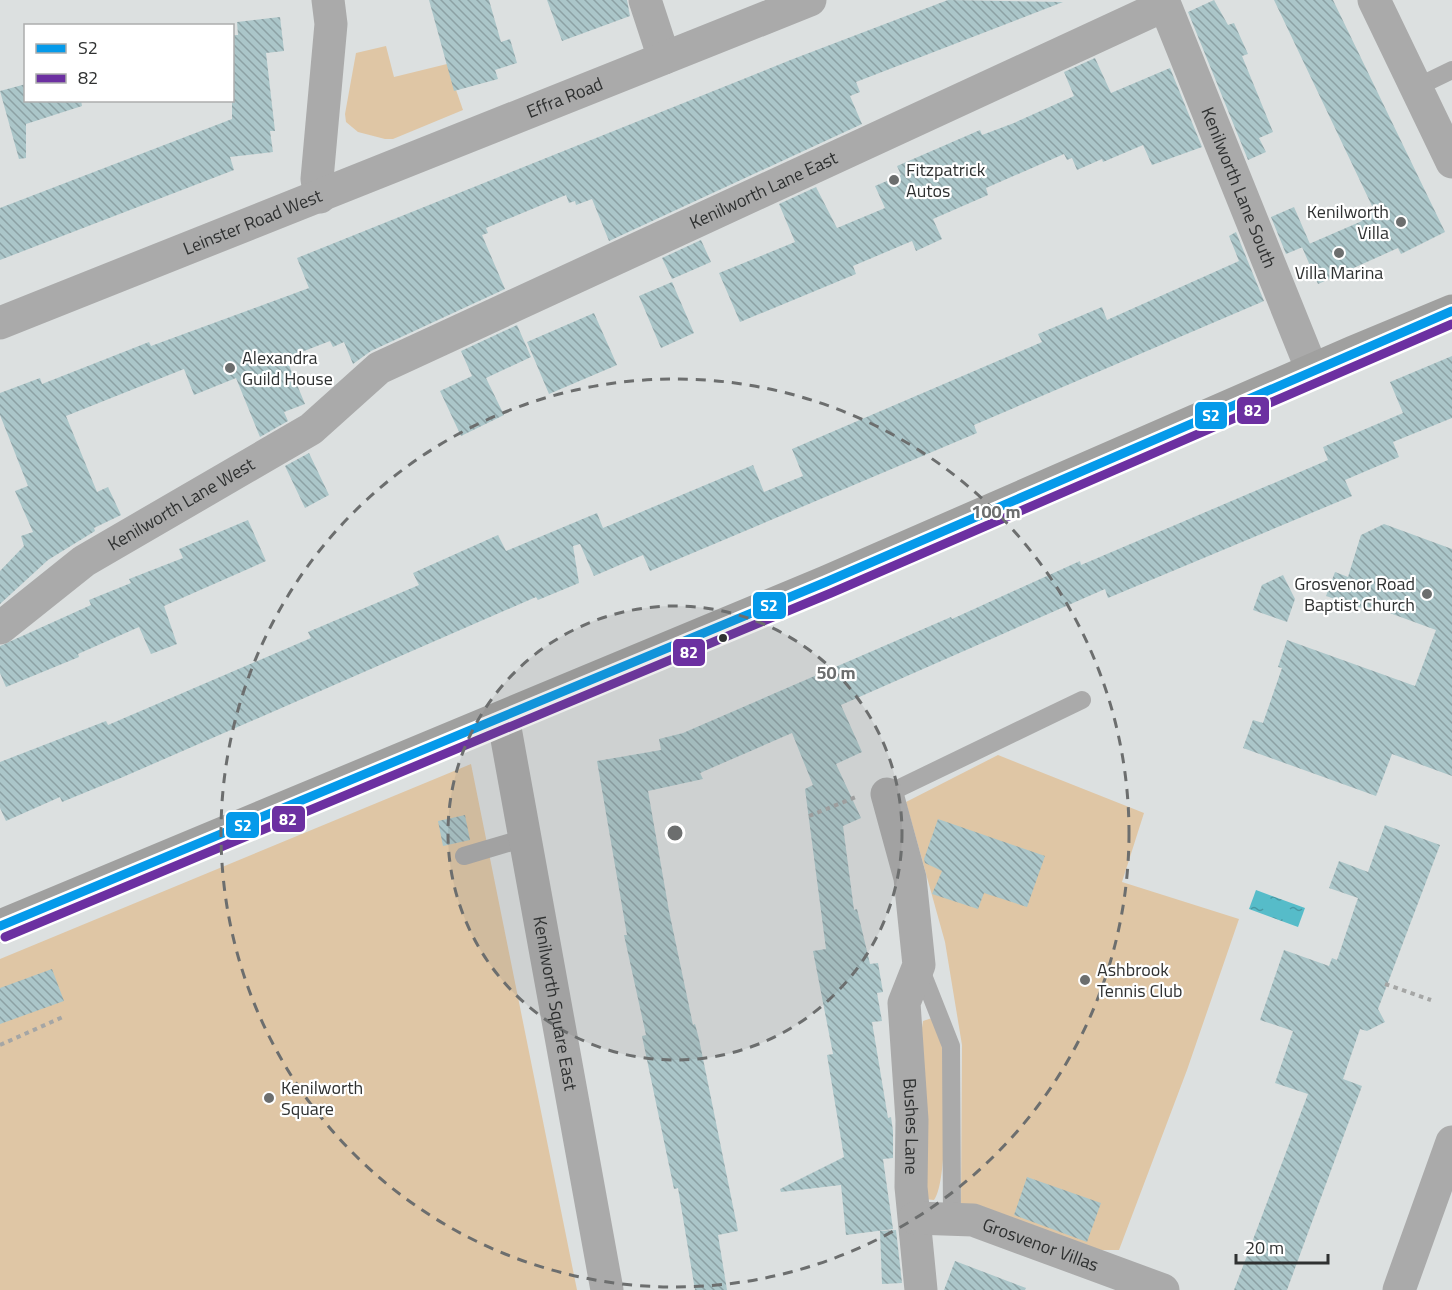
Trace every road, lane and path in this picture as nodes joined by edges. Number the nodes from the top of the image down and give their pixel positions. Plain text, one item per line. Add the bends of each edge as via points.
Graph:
1 (328, 0) edge
2 (645, 0) edge
3 (810, 0) edge
4 (1374, 0) edge
5 (1165, 5) joint
6 (664, 58) junction
7 (1452, 70) edge
8 (1415, 88) junction
9 (1452, 162) edge
10 (320, 197) junction
11 (1452, 311) edge
12 (0, 323) edge
13 (1312, 370) junction
14 (363, 380) joint
15 (0, 628) edge
16 (1082, 700) dead end
17 (503, 717) junction
18 (887, 794) junction
19 (809, 816) dead end
20 (525, 838) junction
21 (464, 856) dead end
22 (0, 926) edge
23 (919, 964) junction
24 (1385, 984) dead end
25 (1431, 1000) dead end
26 (64, 1016) dead end
27 (0, 1045) edge
28 (1452, 1142) edge
29 (952, 1217) junction
30 (915, 1218) junction
31 (607, 1290) edge
32 (921, 1290) edge
33 (1163, 1290) edge
34 (1399, 1290) edge

1 - 10 street, Leinster Road West via 331,24 317,179
2 - 6 street
3 - 6 street, Effra Road
4 - 8 street
5 - 13 street, Kenilworth Lane South
5 - 14 street, Kenilworth Lane East via 379,368
6 - 10 street, Effra Road
7 - 8 lane
8 - 9 street
10 - 12 street, Leinster Road West
11 - 13 street
13 - 17 street
14 - 15 street, Kenilworth Lane West via 311,429 84,561
16 - 18 lane
17 - 20 street, Kenilworth Square East
17 - 22 street
18 - 19 path via 860,796
18 - 23 street, Bushes Lane via 910,878
20 - 21 lane
20 - 31 street, Kenilworth Square East
23 - 29 lane, Bushes Lane via 951,1047
23 - 30 street, Bushes Lane via 904,1003
24 - 25 path
26 - 27 path
28 - 34 street
29 - 30 street, Grosvenor Villas
29 - 33 street, Grosvenor Villas via 973,1220
30 - 32 street, Bushes Lane

